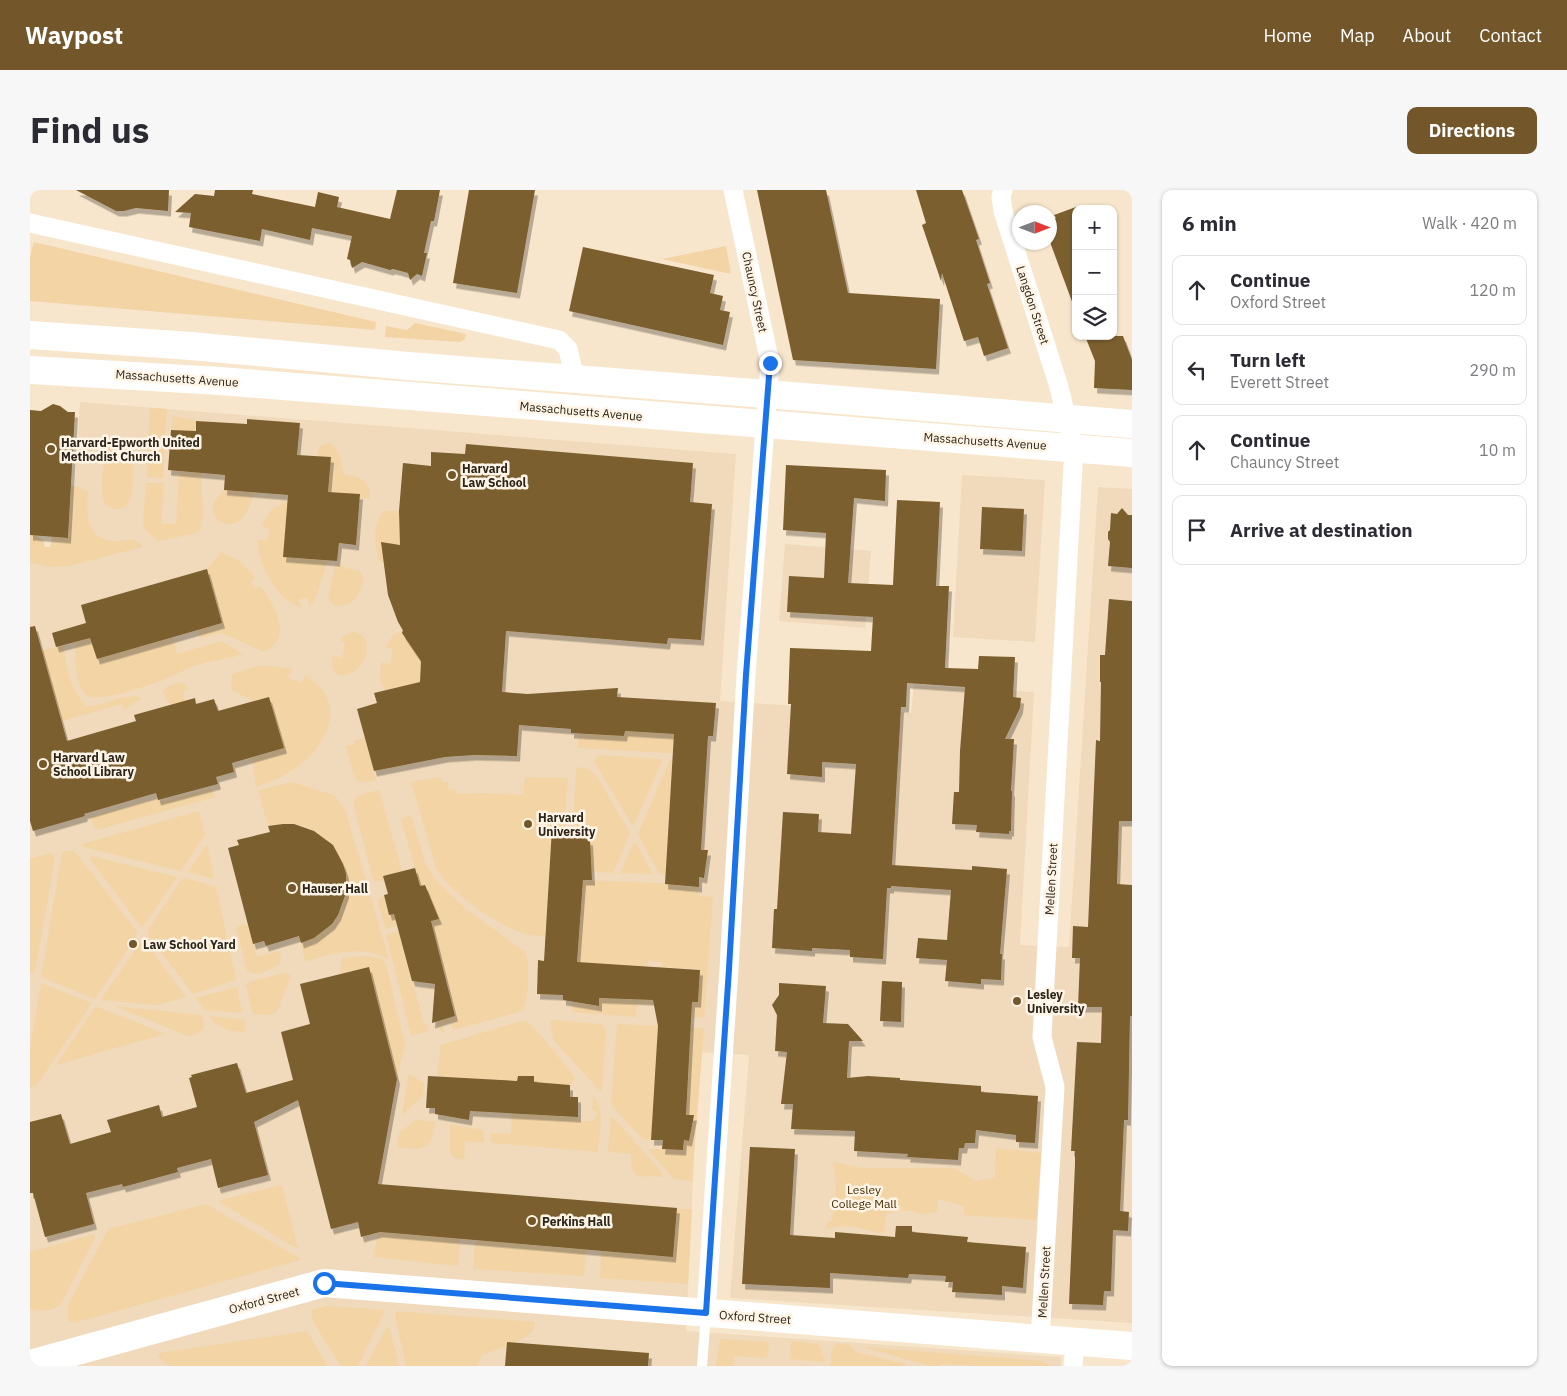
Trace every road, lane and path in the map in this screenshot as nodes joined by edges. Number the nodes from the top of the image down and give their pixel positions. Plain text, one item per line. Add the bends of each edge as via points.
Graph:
1 (733, 190) edge
2 (1003, 190) edge
3 (30, 223) edge
4 (30, 334) edge
5 (30, 370) edge
6 (575, 379) junction
7 (768, 394) junction
8 (1068, 420) junction
9 (1132, 424) edge
10 (766, 425) junction
11 (1074, 448) junction
12 (1132, 454) edge
13 (706, 1313) junction
14 (1040, 1339) junction
15 (1132, 1346) edge
16 (1074, 1354) edge
17 (30, 1364) edge
18 (702, 1366) edge

1 - 7 street, Chauncy Street via 770,363
2 - 8 street, Langdon Street via 1003,211
3 - 6 street via 559,340 568,348
4 - 6 main road
5 - 10 main road, Massachusetts Avenue via 220,381
6 - 7 main road
7 - 8 main road
7 - 10 street, Chauncy Street
8 - 9 main road
8 - 11 street, Mellen Street
10 - 11 main road, Massachusetts Avenue
10 - 13 street, Chauncy Street via 746,675
11 - 12 main road, Massachusetts Avenue
11 - 14 street, Mellen Street via 1042,1037 1055,1087
13 - 14 main road, Oxford Street
13 - 17 main road, Oxford Street via 324,1283
13 - 18 lane
14 - 16 main road, Oxford Street
15 - 16 main road, Oxford Street

